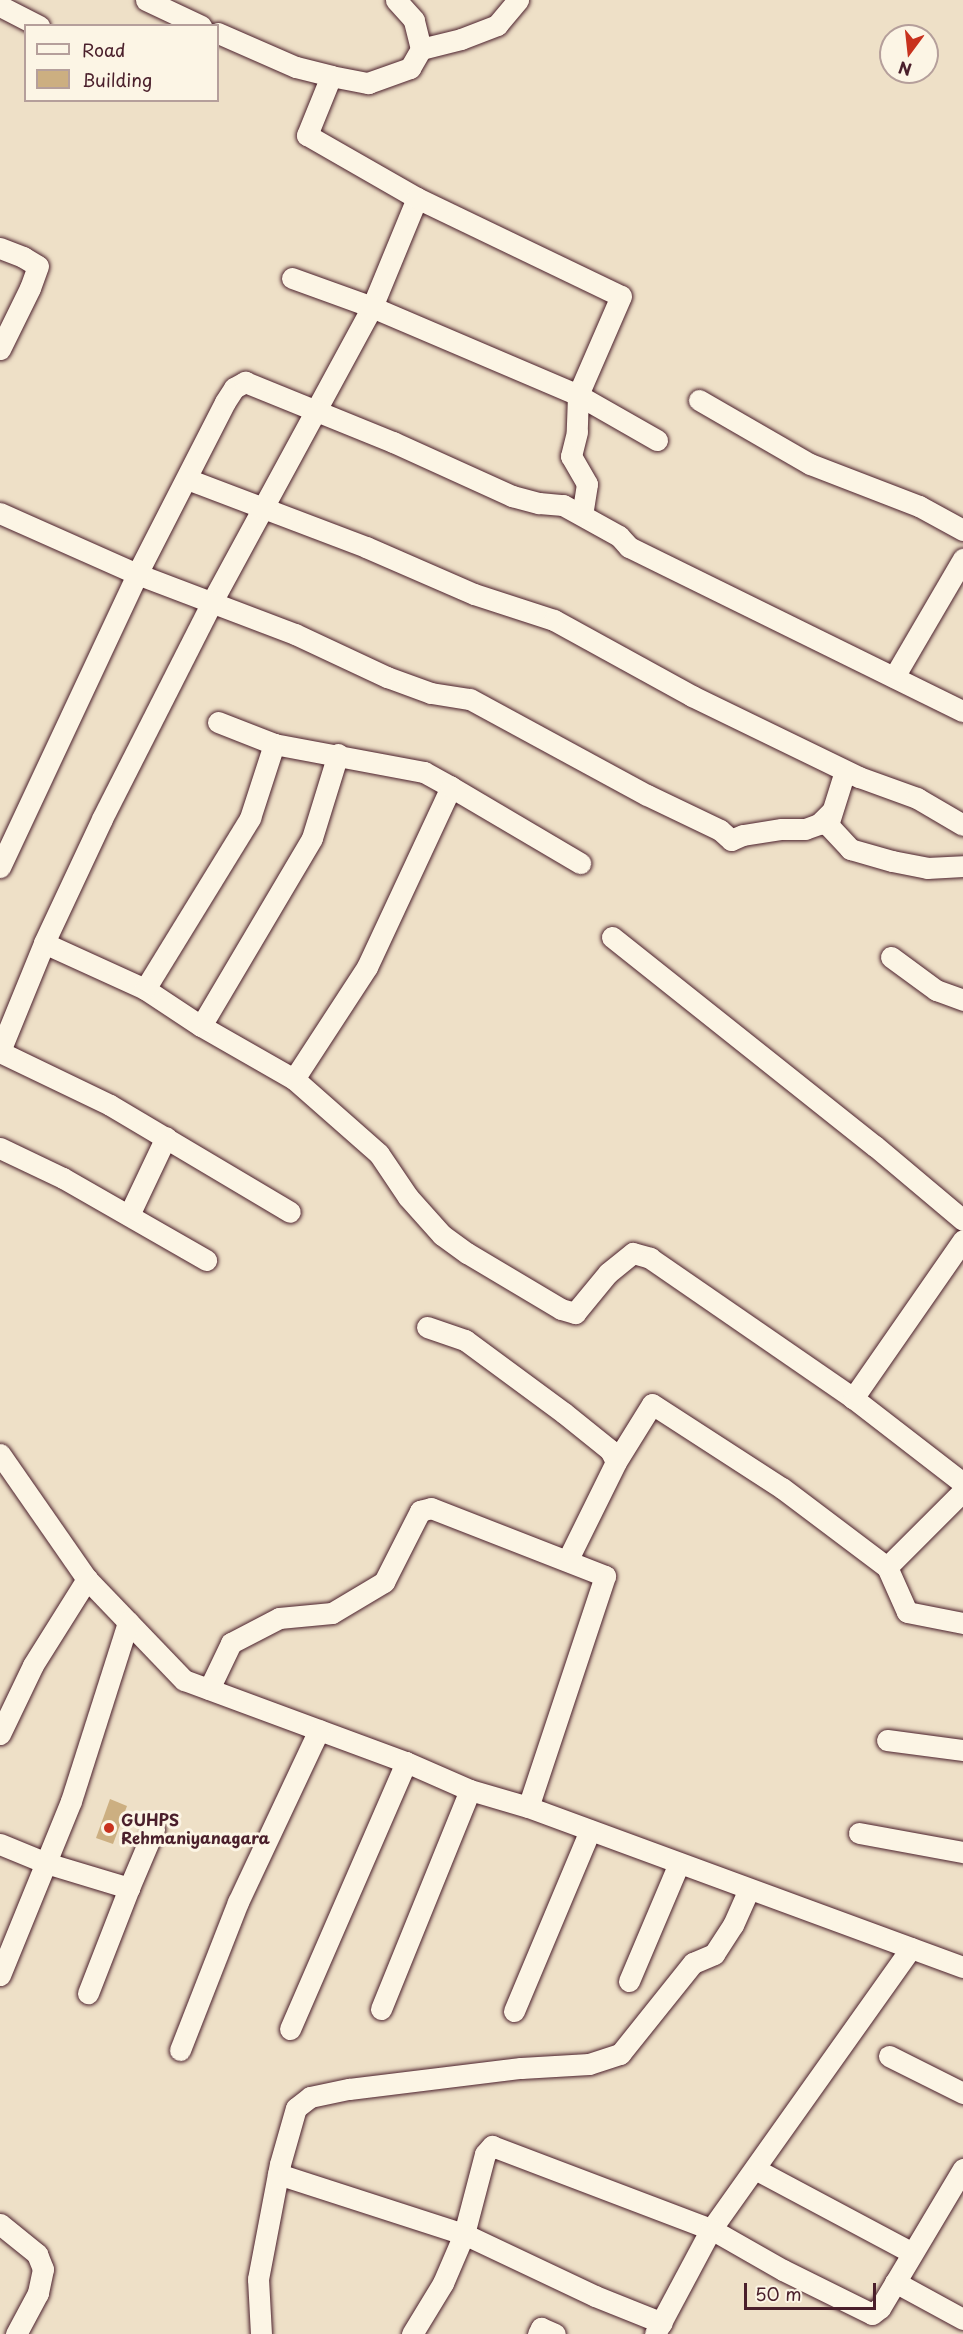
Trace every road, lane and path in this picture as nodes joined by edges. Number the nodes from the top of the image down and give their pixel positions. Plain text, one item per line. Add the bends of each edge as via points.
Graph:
1 (146, 0) edge
2 (396, 0) edge
3 (518, 0) edge
4 (0, 6) edge
5 (35, 24) edge
6 (197, 24) edge
7 (219, 33) edge
8 (421, 49) junction
9 (331, 76) junction
10 (417, 198) junction
11 (0, 248) edge
12 (292, 278) dead end
13 (372, 307) junction
14 (0, 349) edge
15 (578, 395) junction
16 (699, 400) dead end
17 (316, 410) junction
18 (657, 440) dead end
19 (187, 479) junction
20 (264, 508) junction
21 (0, 513) edge
22 (582, 514) junction
23 (963, 530) edge
24 (963, 559) edge
25 (137, 574) junction
26 (212, 602) junction
27 (894, 677) junction
28 (963, 711) edge
29 (218, 722) dead end
30 (274, 744) junction
31 (338, 754) junction
32 (845, 771) junction
33 (451, 787) junction
34 (831, 813) junction
35 (963, 825) edge
36 (8, 835) edge
37 (580, 863) dead end
38 (0, 867) edge
39 (963, 867) edge
40 (612, 937) dead end
41 (44, 943) junction
42 (891, 957) dead end
43 (145, 989) junction
44 (963, 1000) edge
45 (201, 1026) junction
46 (0, 1052) edge
47 (294, 1079) junction
48 (166, 1137) junction
49 (0, 1148) edge
50 (958, 1208) edge
51 (290, 1212) dead end
52 (129, 1215) junction
53 (963, 1240) edge
54 (206, 1260) dead end
55 (427, 1327) dead end
56 (853, 1398) junction
57 (0, 1454) edge
58 (616, 1462) junction
59 (963, 1483) edge
60 (963, 1491) edge
61 (567, 1561) junction
62 (887, 1567) junction
63 (87, 1579) junction
64 (128, 1622) junction
65 (963, 1623) edge
66 (209, 1689) junction
67 (319, 1730) junction
68 (0, 1734) edge
69 (887, 1740) dead end
70 (963, 1750) edge
71 (406, 1762) junction
72 (470, 1790) junction
73 (528, 1807) junction
74 (154, 1829) dead end
75 (590, 1830) junction
76 (859, 1833) dead end
77 (0, 1844) edge
78 (963, 1852) edge
79 (46, 1863) junction
80 (679, 1863) junction
81 (129, 1888) junction
82 (749, 1888) junction
83 (911, 1948) junction
84 (963, 1967) edge
85 (0, 1975) edge
86 (629, 1981) dead end
87 (88, 1994) dead end
88 (381, 2009) dead end
89 (514, 2011) dead end
90 (290, 2029) dead end
91 (180, 2050) dead end
92 (889, 2056) dead end
93 (963, 2093) edge
94 (755, 2169) junction
95 (963, 2169) edge
96 (278, 2174) junction
97 (956, 2198) edge
98 (0, 2224) edge
99 (711, 2229) junction
100 (464, 2234) junction
101 (912, 2253) junction
102 (895, 2282) junction
103 (963, 2319) edge
104 (659, 2329) edge
105 (16, 2334) edge
106 (261, 2334) edge
107 (412, 2334) edge
108 (538, 2334) edge
109 (555, 2334) edge

1 - 6 street
2 - 8 street via 414,20
3 - 8 street via 497,25
4 - 5 street
7 - 9 street via 296,66
8 - 9 street via 410,68 368,82
9 - 10 street via 307,135
10 - 13 street
10 - 15 street via 621,296
11 - 14 street via 38,266
12 - 13 street
13 - 15 street
13 - 17 street
15 - 18 street
15 - 22 street via 577,432 571,456 587,484
16 - 23 street via 810,464 919,506
17 - 19 street via 245,382 234,388 225,402
17 - 20 street
17 - 22 street via 512,496 563,505
19 - 20 street
19 - 25 street
20 - 26 street
20 - 32 street via 474,594 554,620 692,696
21 - 25 street
22 - 27 street via 619,536 629,547
24 - 27 street
25 - 26 street
25 - 36 street
26 - 34 street via 431,693 470,699 720,830 731,840 782,829 805,829 819,824
26 - 41 street
27 - 28 street
29 - 30 street
30 - 31 street
30 - 43 street via 249,818
31 - 33 street via 424,772
31 - 45 street via 312,837
32 - 34 street
32 - 35 street via 917,798
33 - 37 street
33 - 47 street via 367,967
34 - 39 street via 828,825 850,849 927,868
36 - 38 street
40 - 50 street
41 - 43 street
41 - 46 street
42 - 44 street via 936,990
43 - 45 street
45 - 47 street
46 - 48 street via 70,1084
47 - 56 street via 379,1154 408,1197 442,1235 561,1309 575,1313 608,1273 633,1253 650,1258
48 - 51 street
48 - 52 street
49 - 52 street
52 - 54 street
53 - 56 street
55 - 58 street via 465,1340 610,1450
56 - 59 street
57 - 63 street
58 - 61 street
58 - 62 street via 652,1404 782,1488
60 - 62 street
61 - 66 street via 431,1508 420,1511 384,1582 332,1613 279,1618 231,1643
61 - 73 street via 605,1576
62 - 65 street via 907,1612
63 - 64 street
63 - 68 street via 33,1665
64 - 66 street via 184,1680
64 - 79 street via 72,1801
66 - 67 street
67 - 71 street
67 - 91 street via 238,1902
69 - 70 street
71 - 72 street
71 - 90 street
72 - 73 street
72 - 88 street
73 - 75 street
74 - 81 street
75 - 80 street
75 - 89 street
76 - 78 street
77 - 79 street
79 - 81 street
79 - 85 street
80 - 82 street
80 - 86 street
81 - 87 street
82 - 83 street
82 - 96 street via 733,1925 714,1954 693,1963 620,2054 589,2064 521,2068 310,2097 296,2108
83 - 84 street
83 - 94 street
92 - 93 street
94 - 99 street
94 - 101 street
95 - 97 street
96 - 100 street
96 - 106 street via 258,2279
97 - 101 street
98 - 105 street via 37,2254 43,2269 38,2293
99 - 100 street via 492,2146 484,2154
99 - 102 street via 872,2314
99 - 104 street
100 - 104 street
100 - 107 street via 443,2283
101 - 102 street
102 - 103 street
108 - 109 street via 542,2328

